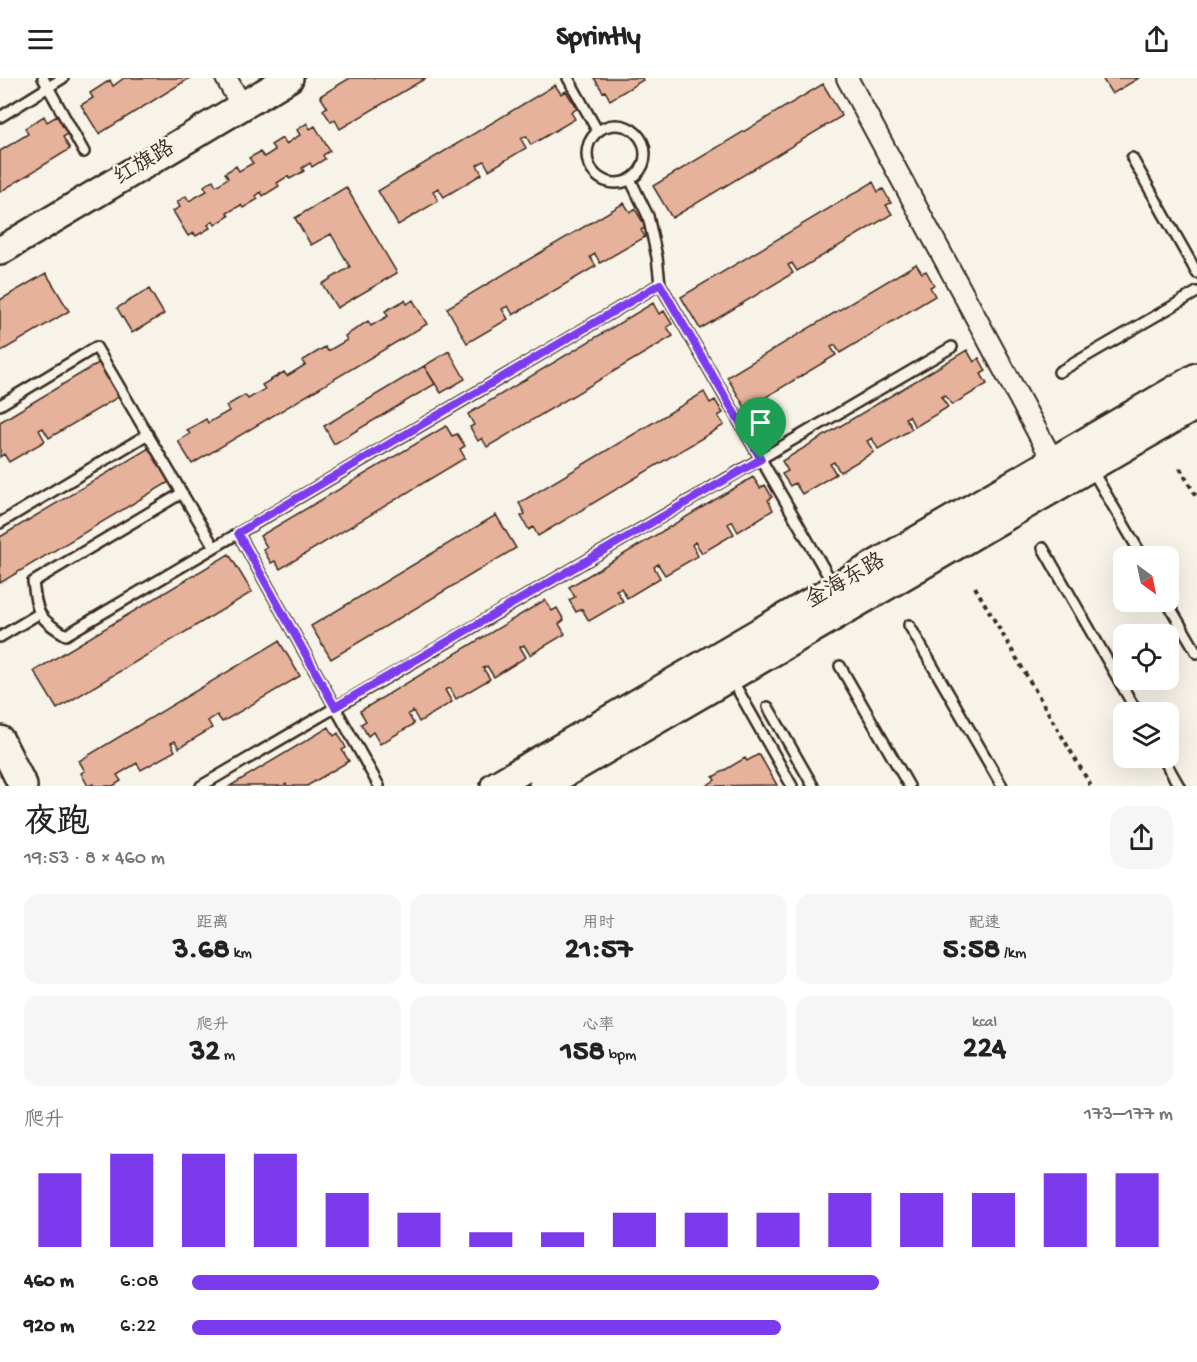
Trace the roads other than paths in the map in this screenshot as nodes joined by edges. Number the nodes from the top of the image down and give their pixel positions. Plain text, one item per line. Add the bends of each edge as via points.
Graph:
1 (44, 78) edge
2 (63, 78) edge
3 (226, 78) edge
4 (289, 78) edge
5 (568, 78) edge
6 (847, 78) edge
7 (49, 87) junction
8 (242, 106) junction
9 (0, 117) edge
10 (598, 132) junction
11 (84, 152) dead end
12 (1132, 158) dead end
13 (630, 179) junction
14 (0, 251) edge
15 (1197, 273) edge
16 (660, 284) junction
17 (1197, 292) edge
18 (952, 347) dead end
19 (1059, 372) dead end
20 (1197, 377) edge
21 (0, 405) edge
22 (1197, 405) edge
23 (148, 434) junction
24 (761, 459) junction
25 (1053, 461) junction
26 (1090, 467) junction
27 (182, 494) junction
28 (0, 523) edge
29 (238, 533) junction
30 (1136, 546) edge
31 (214, 548) junction
32 (1043, 548) dead end
33 (835, 588) junction
34 (1173, 612) edge
35 (40, 613) junction
36 (909, 626) dead end
37 (0, 637) edge
38 (1197, 653) edge
39 (840, 666) dead end
40 (730, 677) junction
41 (1131, 702) edge
42 (335, 707) junction
43 (768, 708) dead end
44 (0, 740) edge
45 (1169, 768) edge
46 (23, 786) edge
47 (201, 786) edge
48 (379, 786) edge
49 (495, 786) edge
50 (543, 786) edge
51 (792, 786) edge
52 (813, 786) edge
53 (909, 786) edge
54 (1002, 786) edge
55 (1179, 786) edge

1 - 7 lane
2 - 7 lane
3 - 8 street
4 - 8 main road, 红旗路
5 - 10 lane
6 - 25 street
7 - 9 lane
7 - 11 lane
8 - 14 main road, 红旗路
10 - 13 lane via 587,153 594,172 610,182
10 - 13 lane via 621,125 631,129 644,143 644,161
12 - 15 lane
13 - 16 lane via 648,216
16 - 24 lane
16 - 29 lane
17 - 19 lane
18 - 24 lane
20 - 25 main road, 金海东路
21 - 23 lane via 96,347
22 - 26 main road, 金海东路
23 - 27 lane
23 - 28 lane
24 - 33 lane
24 - 42 lane
25 - 33 main road, 金海东路
26 - 30 lane
26 - 40 main road, 金海东路
27 - 31 lane
27 - 35 lane via 33,582
29 - 31 lane
29 - 42 lane
31 - 35 lane via 66,635 46,624
32 - 41 lane
33 - 49 main road, 金海东路
34 - 38 lane
35 - 37 lane
36 - 54 lane
39 - 53 lane
40 - 50 main road, 金海东路
40 - 51 lane
42 - 47 lane
42 - 48 lane
43 - 52 lane
44 - 46 main road
45 - 55 lane

